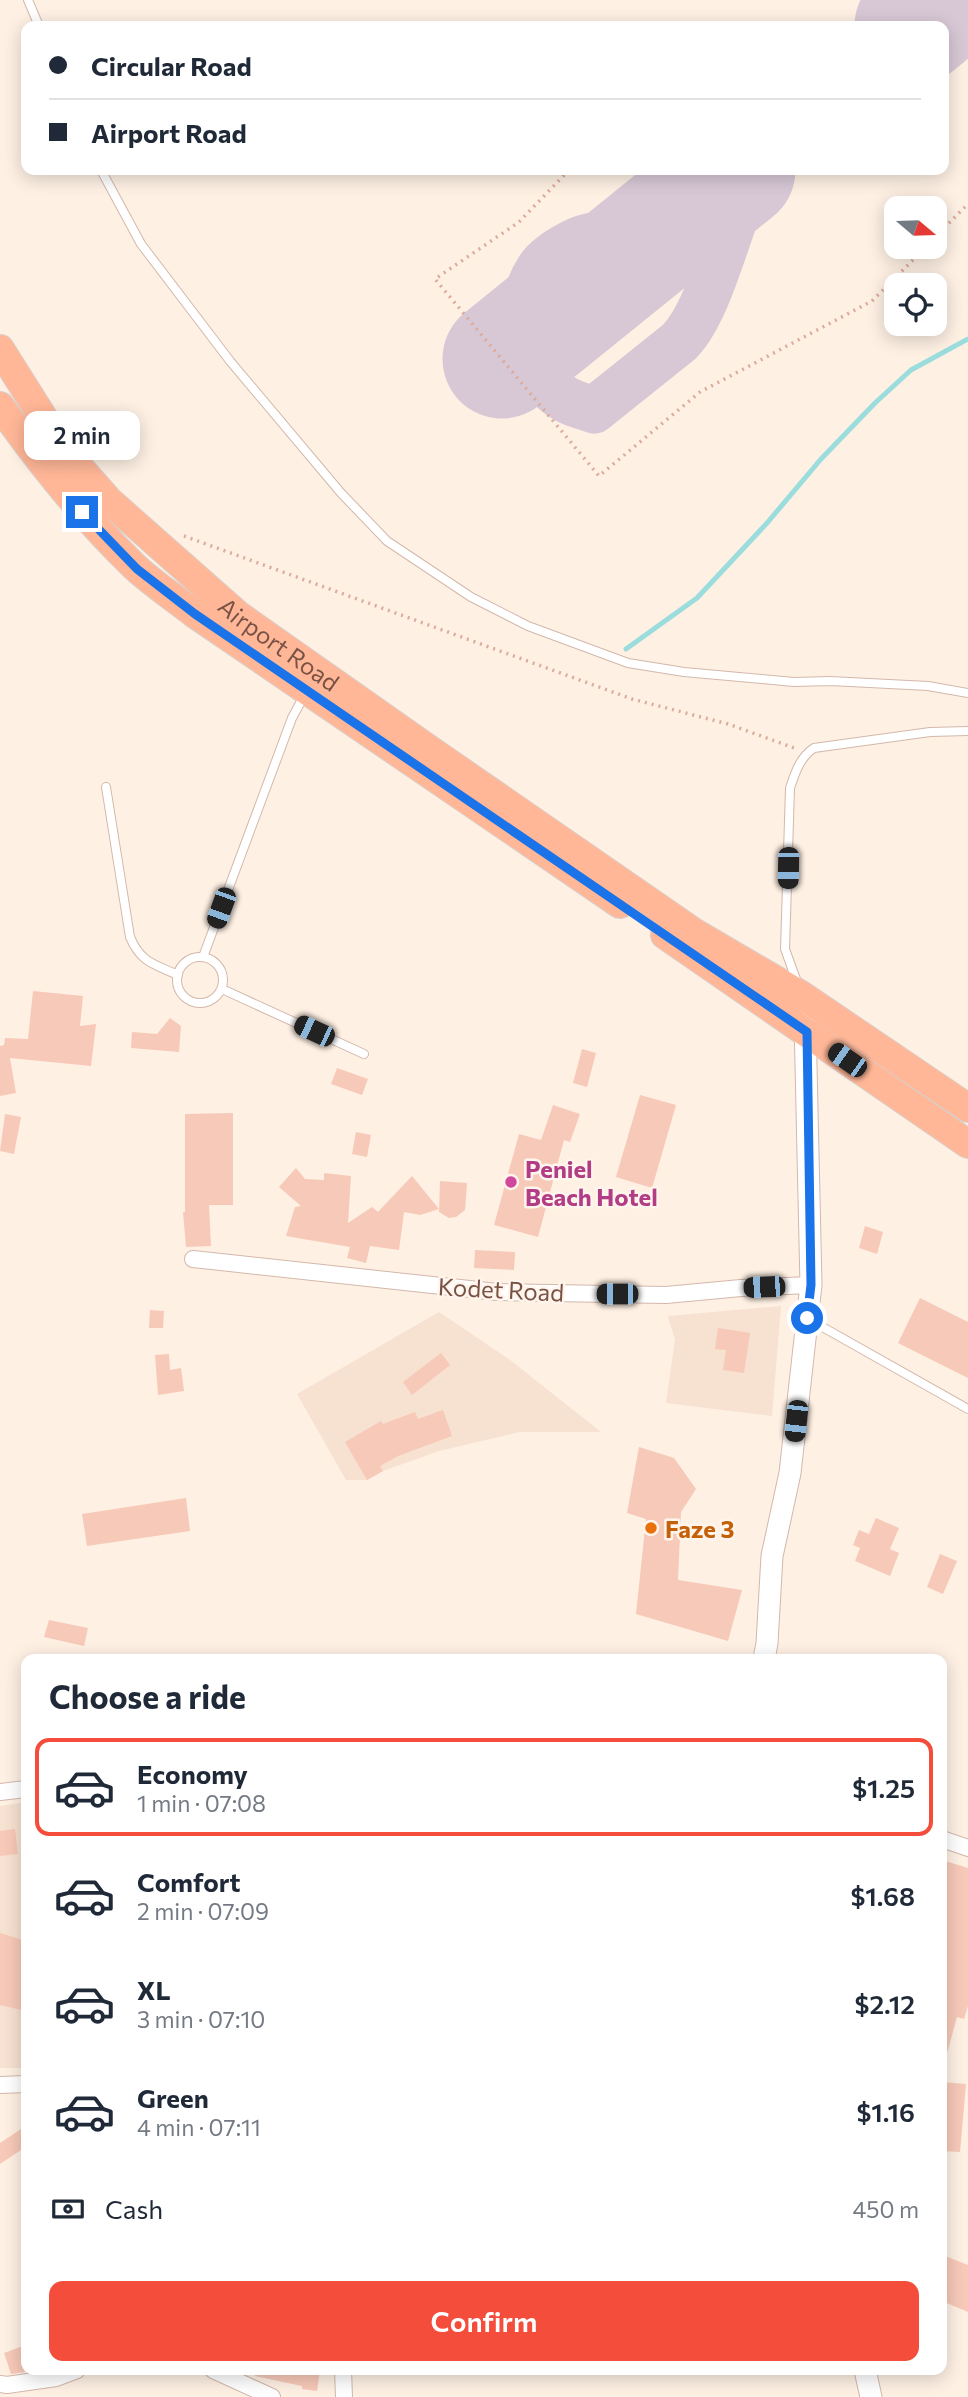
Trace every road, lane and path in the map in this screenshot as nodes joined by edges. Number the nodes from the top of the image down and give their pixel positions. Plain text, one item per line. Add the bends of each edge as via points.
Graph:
1 (28, 0) edge
2 (37, 21) edge
3 (104, 175) edge
4 (564, 175) edge
5 (968, 204) edge
6 (947, 225) edge
7 (914, 259) edge
8 (0, 349) edge
9 (0, 406) edge
10 (173, 532) dead end
11 (307, 692) junction
12 (968, 693) edge
13 (968, 731) edge
14 (807, 753) junction
15 (106, 787) dead end
16 (203, 957) junction
17 (178, 975) junction
18 (222, 989) junction
19 (802, 995) junction
20 (807, 1032) junction
21 (364, 1054) dead end
22 (968, 1108) edge
23 (968, 1144) edge
24 (193, 1259) dead end
25 (811, 1285) junction
26 (807, 1318) junction
27 (968, 1409) edge
28 (765, 1654) edge
29 (21, 1790) edge
30 (0, 1792) edge
31 (947, 1841) edge
32 (968, 1848) edge
33 (21, 2084) edge
34 (0, 2085) edge
35 (64, 2375) edge
36 (224, 2375) edge
37 (343, 2375) edge
38 (866, 2375) edge
39 (0, 2384) edge
40 (272, 2397) edge
41 (344, 2397) edge
42 (872, 2397) edge

1 - 2 lane
3 - 12 lane via 141,244 230,361 341,493 387,541 471,597 527,626 628,663 794,681 928,685
4 - 7 path via 519,222 435,279 599,476 700,393 872,301
5 - 6 path
8 - 19 highway, Airport Road via 64,449 109,501 238,615 695,933
9 - 11 highway, Airport Road via 40,463 137,569
10 - 14 path via 632,699 728,724
11 - 16 lane via 292,718
11 - 20 highway, Airport Road
13 - 14 lane via 918,733 814,748
14 - 19 lane via 790,788 785,949
15 - 17 lane via 136,953
16 - 17 lane via 190,960
16 - 18 lane via 218,964
17 - 18 lane via 180,991 192,1002 207,1003
18 - 21 lane
19 - 20 street
19 - 22 highway, Airport Road
20 - 23 highway, Airport Road
20 - 25 street
24 - 25 street, Kodet Road via 497,1292 666,1295
25 - 26 street
26 - 27 lane
26 - 28 street via 790,1473 772,1556
29 - 30 street
31 - 32 street
33 - 34 street
35 - 39 street
36 - 40 street
37 - 41 street
38 - 42 street

